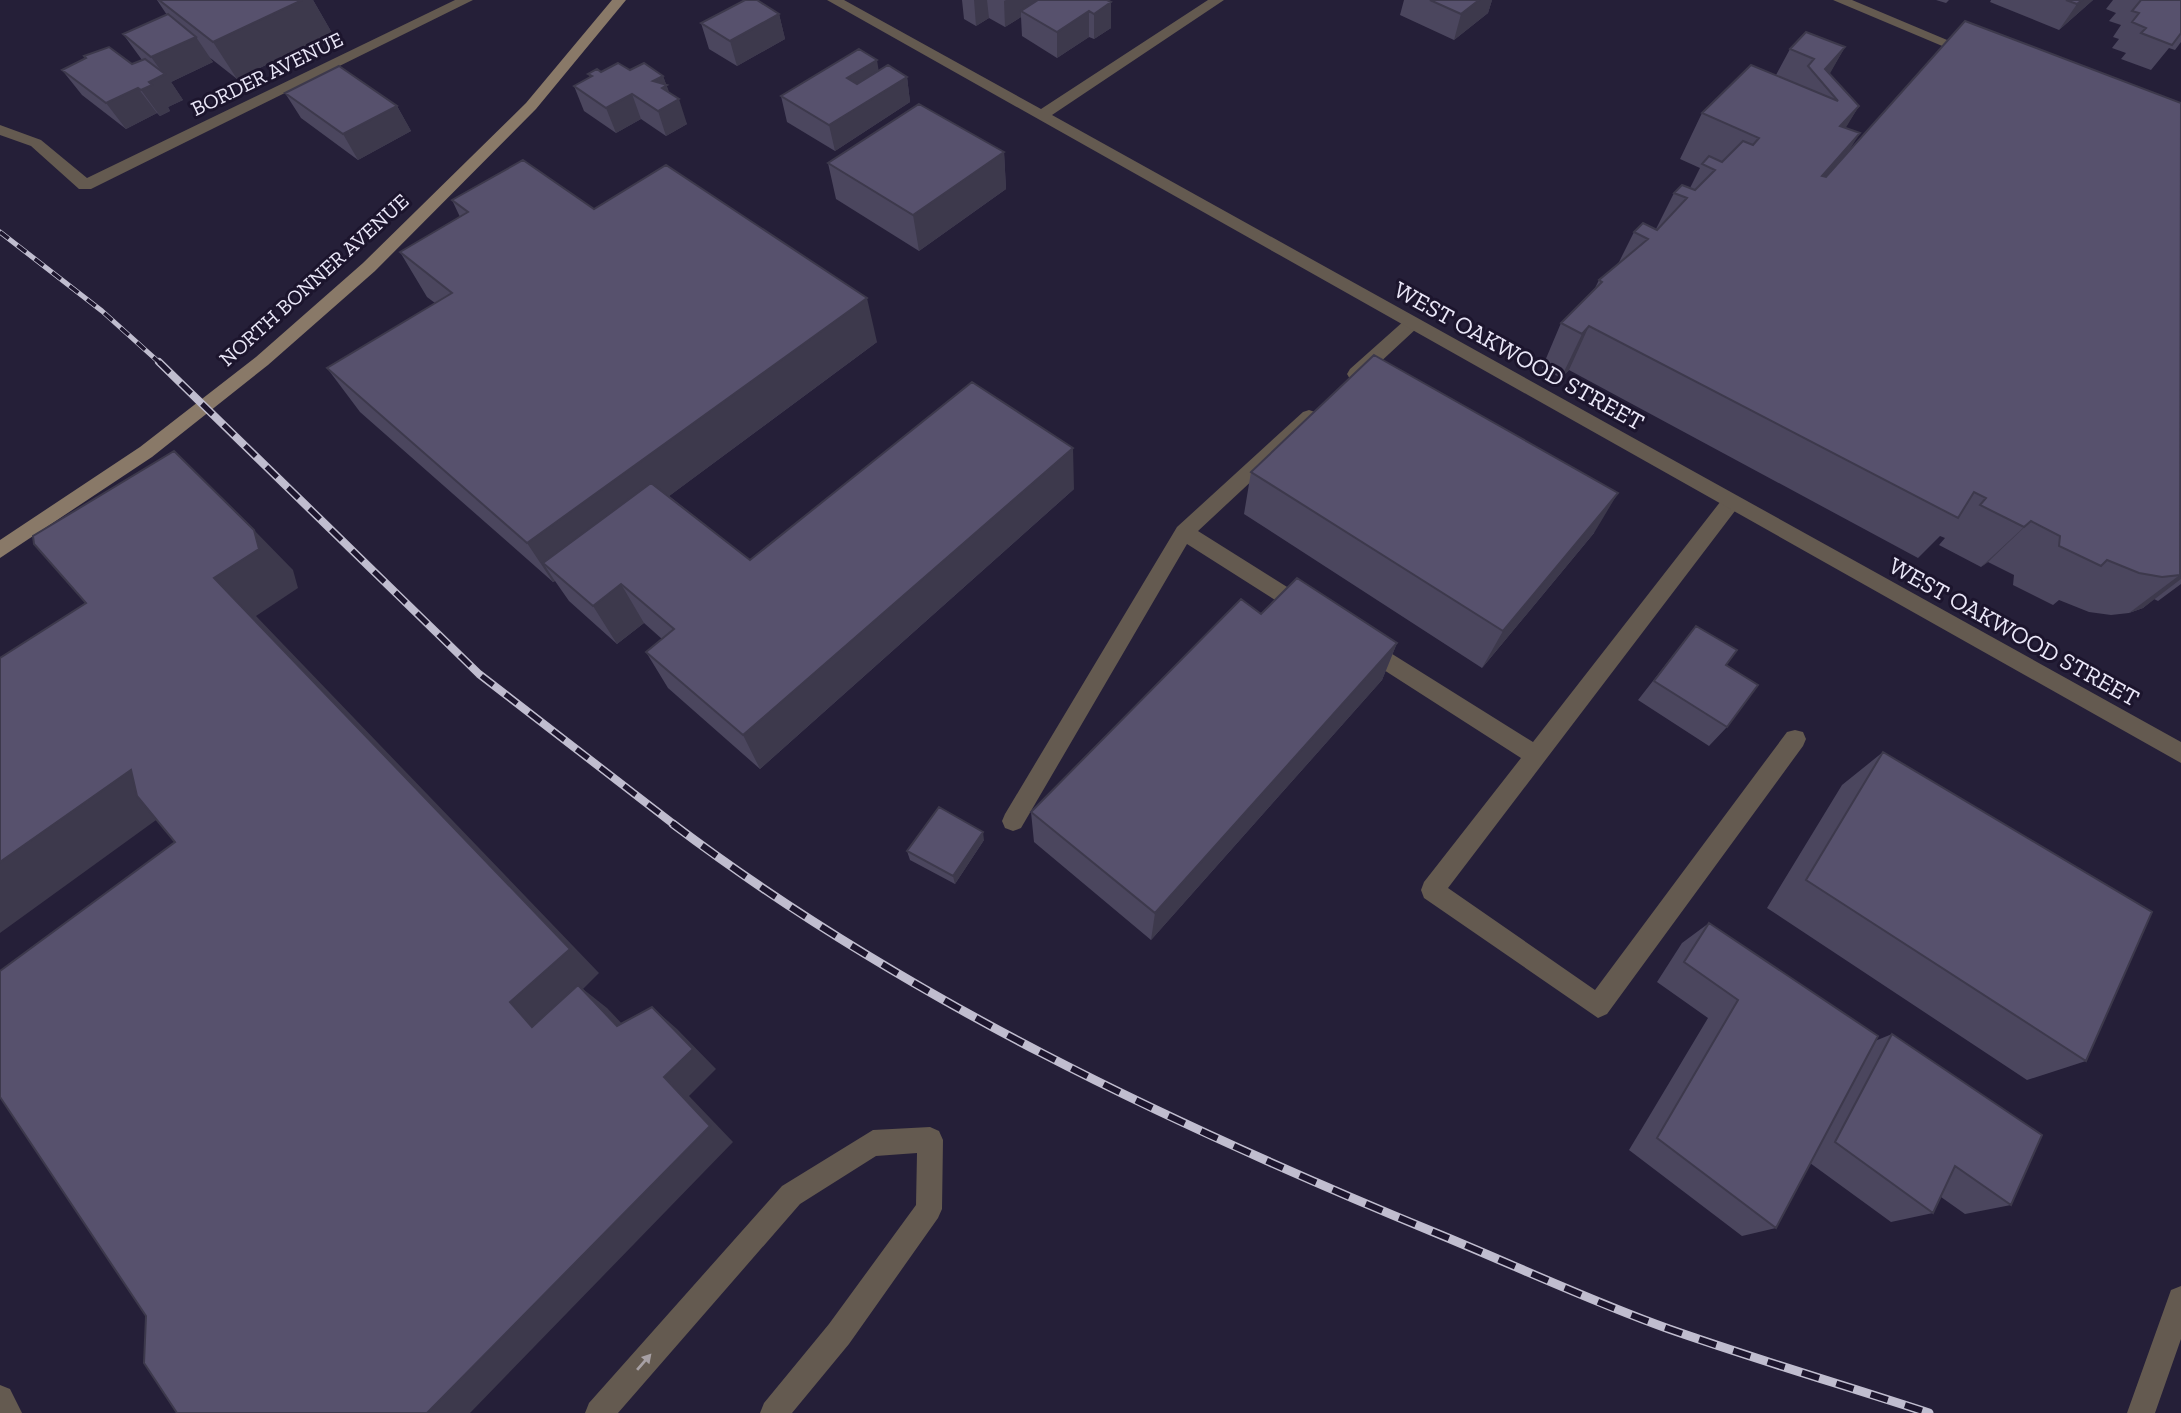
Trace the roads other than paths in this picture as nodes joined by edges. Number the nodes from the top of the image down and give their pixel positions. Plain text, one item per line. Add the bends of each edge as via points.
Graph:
1 (466, 0) edge
2 (619, 0) edge
3 (834, 0) edge
4 (1217, 0) edge
5 (1840, 0) edge
6 (1992, 61) edge
7 (1041, 116) junction
8 (0, 130) edge
9 (1411, 324) junction
10 (1342, 387) edge
11 (1322, 405) edge
12 (1731, 502) junction
13 (1184, 532) junction
14 (0, 550) edge
15 (1325, 622) edge
16 (1349, 636) edge
17 (1795, 740) dead end
18 (2181, 753) edge
19 (1536, 756) junction
20 (1013, 821) dead end
21 (2181, 1300) edge
22 (0, 1399) edge
23 (8, 1413) edge
24 (599, 1413) edge
25 (774, 1413) edge
26 (2141, 1413) edge

1 - 8 street, BORDER AVENUE via 85,185 36,143
2 - 14 street, NORTH BONNER AVENUE via 531,106 369,267 262,361 146,452
3 - 7 street, WEST OAKWOOD STREET
4 - 7 street
5 - 6 street
7 - 9 street, WEST OAKWOOD STREET
9 - 10 street
9 - 12 street, WEST OAKWOOD STREET
11 - 13 street
12 - 18 street, WEST OAKWOOD STREET
12 - 19 street
13 - 15 street
13 - 20 street
16 - 19 street
17 - 19 street via 1598,1006 1433,890
21 - 26 street
22 - 23 street
24 -> 25 street via 791,1195 873,1143 930,1140 929,1209 839,1334

